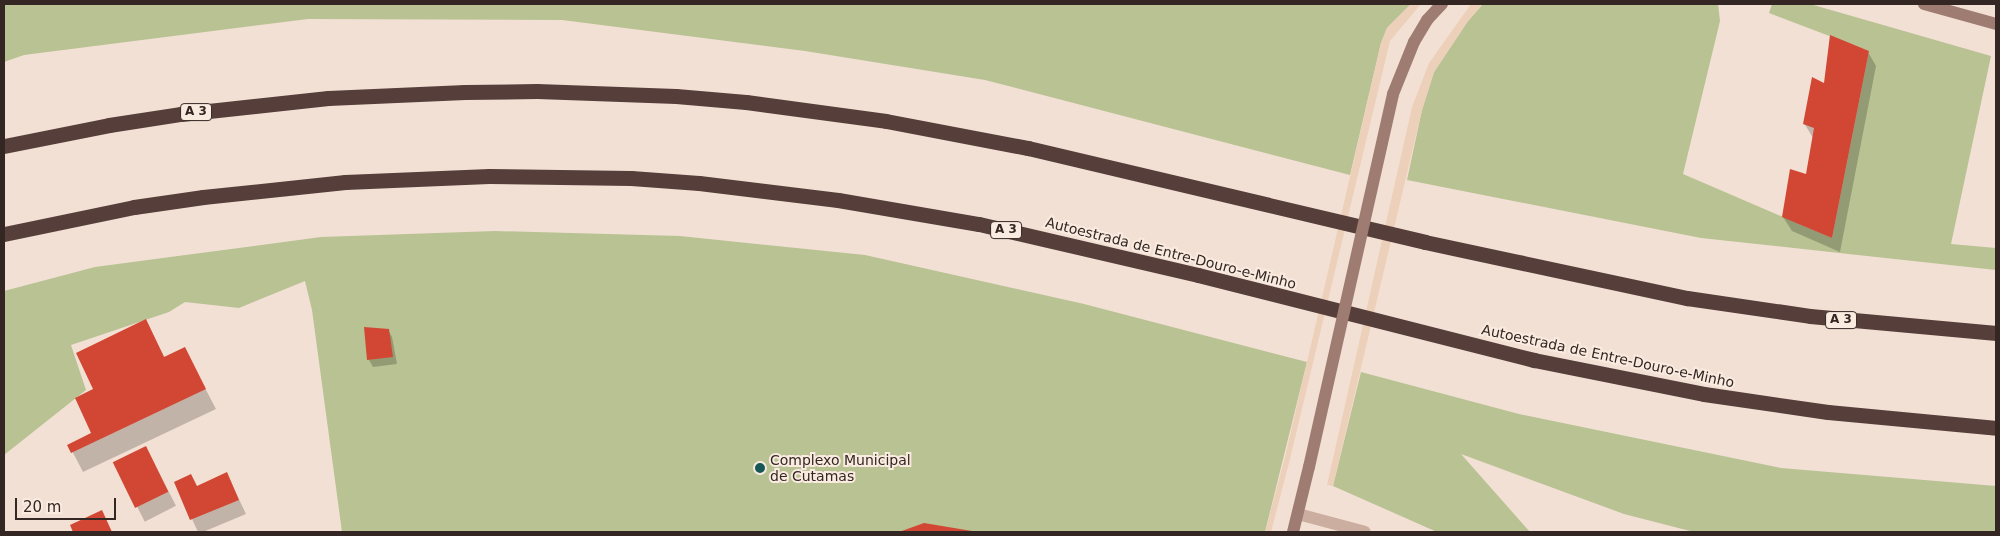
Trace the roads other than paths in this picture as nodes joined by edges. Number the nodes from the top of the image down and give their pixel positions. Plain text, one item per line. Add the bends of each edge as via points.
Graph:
1 (1442, 4) edge
2 (1924, 4) edge
3 (1996, 24) edge
4 (4, 146) edge
5 (4, 234) edge
6 (1996, 333) edge
7 (1996, 428) edge
8 (1298, 514) junction
9 (1293, 532) edge
10 (1365, 532) edge

1 - 8 street, bridge via 1426,20 1414,42 1393,94
2 - 3 street
4 - 6 highway, A 3 via 109,125 328,98 537,91 738,101 886,121 1028,148 1424,242 1687,298 1810,316
5 - 7 highway, Autoestrada de Entre-Douro-e-Minho / A 3 via 134,207 345,182 489,176 631,178 699,183 878,205 978,224 1198,275 1534,360 1704,394 1828,412
8 - 9 street
8 - 10 street

